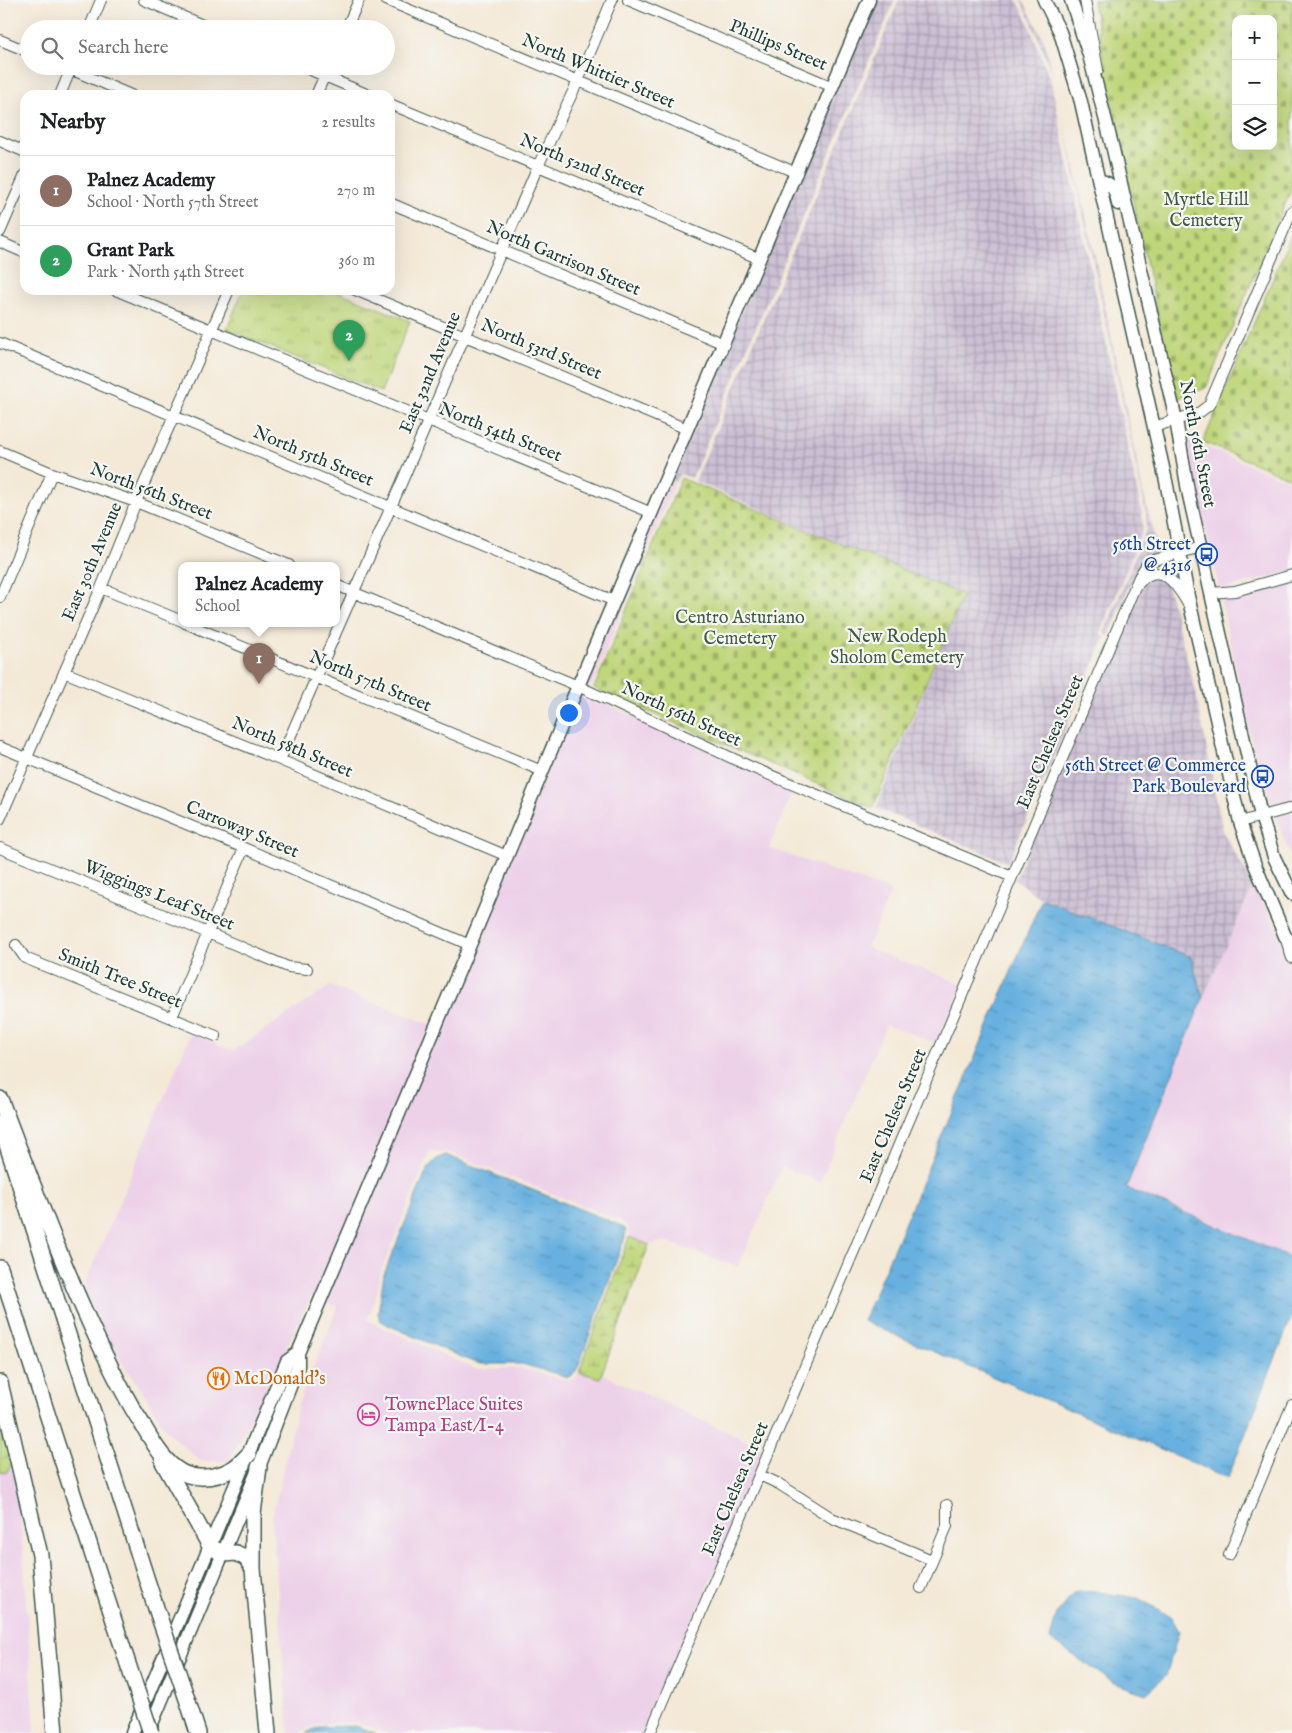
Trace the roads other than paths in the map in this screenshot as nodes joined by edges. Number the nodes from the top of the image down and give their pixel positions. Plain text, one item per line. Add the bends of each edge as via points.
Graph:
1 (101, 0) edge
2 (144, 0) edge
3 (359, 0) edge
4 (386, 0) edge
5 (612, 0) edge
6 (628, 0) edge
7 (869, 0) edge
8 (1044, 0) edge
9 (1070, 0) edge
10 (1086, 0) edge
11 (93, 20) edge
12 (191, 20) edge
13 (350, 20) edge
14 (0, 40) edge
15 (20, 48) edge
16 (66, 75) edge
17 (87, 75) edge
18 (325, 76) joint
19 (578, 81) junction
20 (833, 87) junction
21 (62, 90) edge
22 (120, 90) edge
23 (318, 90) edge
24 (357, 90) edge
25 (395, 106) edge
26 (0, 141) edge
27 (1112, 144) junction
28 (20, 150) edge
29 (538, 166) junction
30 (797, 173) junction
31 (1099, 180) junction
32 (20, 186) edge
33 (395, 206) edge
34 (1292, 212) edge
35 (0, 232) edge
36 (0, 242) edge
37 (502, 250) junction
38 (20, 251) edge
39 (760, 259) junction
40 (1146, 288) junction
41 (127, 295) edge
42 (227, 295) edge
43 (367, 295) edge
44 (211, 330) junction
45 (464, 336) junction
46 (0, 343) edge
47 (724, 344) junction
48 (174, 416) junction
49 (1176, 420) junction
50 (428, 421) junction
51 (1154, 427) junction
52 (688, 429) junction
53 (0, 451) edge
54 (52, 473) junction
55 (136, 502) junction
56 (391, 507) junction
57 (652, 513) junction
58 (1201, 547) junction
59 (1179, 552) junction
60 (282, 562) edge
61 (1292, 575) edge
62 (340, 587) edge
63 (101, 588) junction
64 (1134, 588) junction
65 (354, 592) junction
66 (1211, 593) junction
67 (0, 597) edge
68 (614, 601) junction
69 (1191, 608) junction
70 (178, 619) edge
71 (340, 623) edge
72 (195, 627) edge
73 (338, 627) edge
74 (64, 672) junction
75 (315, 677) junction
76 (578, 686) junction
77 (0, 747) edge
78 (27, 759) junction
79 (280, 760) junction
80 (542, 771) junction
81 (1292, 808) edge
82 (1261, 816) junction
83 (0, 819) edge
84 (1240, 822) junction
85 (0, 848) edge
86 (244, 848) junction
87 (507, 856) junction
88 (1012, 876) junction
89 (1292, 894) edge
90 (208, 933) junction
91 (1289, 940) edge
92 (16, 945) dead end
93 (470, 945) junction
94 (1292, 958) edge
95 (307, 969) dead end
96 (172, 1017) junction
97 (216, 1036) dead end
98 (0, 1099) edge
99 (0, 1123) edge
100 (0, 1268) edge
101 (298, 1353) junction
102 (0, 1383) edge
103 (130, 1404) junction
104 (1292, 1405) edge
105 (249, 1454) junction
106 (259, 1467) junction
107 (760, 1475) junction
108 (947, 1505) dead end
109 (216, 1550) junction
110 (1229, 1556) dead end
111 (932, 1560) junction
112 (253, 1569) junction
113 (921, 1588) dead end
114 (55, 1733) edge
115 (132, 1733) edge
116 (150, 1733) edge
117 (198, 1733) edge
118 (268, 1733) edge
119 (650, 1733) edge

1 - 11 street
2 - 12 street
3 - 13 street
4 - 19 street, North Whittier Street
5 - 19 street, East 32nd Avenue
6 - 20 street, Phillips Street
7 - 20 main road
8 - 31 main road via 1060,32
9 - 27 main road, North 56th Street via 1089,55
10 - 27 street
14 - 15 street
16 - 21 street
17 - 22 street
18 - 23 street
18 - 24 street
19 - 29 street, East 32nd Avenue
19 - 30 street, North Whittier Street
20 - 30 main road
25 - 29 street, North 52nd Street
26 - 28 street
27 - 40 main road, North 56th Street
29 - 37 street, East 32nd Avenue
29 - 39 street, North 52nd Street
30 - 39 main road
31 - 40 main road via 1115,190 1134,273
31 - 51 main road
32 - 35 street
33 - 37 street, North Garrison Street
34 - 49 street via 1209,405 1200,412
36 - 38 street
37 - 45 street, East 32nd Avenue
37 - 47 street, North Garrison Street
39 - 47 main road
40 - 49 main road, North 56th Street
41 - 44 street, North 54th Street
42 - 44 street, East 30th Avenue
43 - 45 street, North 53rd Street
44 - 48 street, East 30th Avenue
44 - 50 street, North 54th Street
45 - 50 street, East 32nd Avenue
45 - 52 street, North 53rd Street
46 - 48 street, North 55th Street
47 - 52 main road
48 - 55 street, East 30th Avenue
48 - 56 street, North 55th Street
49 - 51 street
49 - 58 main road, North 56th Street
50 - 56 street, East 32nd Avenue
50 - 57 street, North 54th Street
51 - 59 main road
52 - 57 main road
53 - 54 street, North 56th Street
54 - 55 street, North 56th Street
54 - 67 street
55 - 60 street, North 56th Street
55 - 63 street, East 30th Avenue
56 - 65 street, East 32nd Avenue
56 - 68 street, North 55th Street
57 - 68 main road
58 - 59 street, East Chelsea Street
58 - 66 main road, North 56th Street
59 - 64 street, East Chelsea Street via 1147,564
59 - 69 main road
61 - 66 street via 1235,591
62 - 65 street, North 56th Street
63 - 70 street
63 - 74 street, East 30th Avenue
64 - 69 street via 1148,575 1160,573 1178,588
64 - 88 street, East Chelsea Street
65 - 71 street, East 32nd Avenue
65 - 76 street, North 56th Street
66 - 82 main road, North 56th Street
68 - 76 main road
69 - 84 main road
72 - 75 street, North 57th Street
73 - 75 street, East 32nd Avenue
74 - 78 street, East 30th Avenue
74 - 79 street, North 58th Street
75 - 79 street, East 32nd Avenue
75 - 80 street, North 57th Street
76 - 80 main road
76 - 88 street, North 56th Street via 751,767
77 - 78 street, Carroway Street
78 - 83 street, East 30th Avenue
78 - 86 street, Carroway Street
79 - 87 street, North 58th Street
80 - 87 main road
81 - 82 street
82 - 84 street
82 - 89 main road, North 56th Street via 1274,857
84 - 91 main road via 1255,865
85 - 90 street, Wiggings Leaf Street
86 - 90 street
86 - 93 street, Carroway Street
87 - 93 main road
88 - 107 street, East Chelsea Street
90 - 95 street, Wiggings Leaf Street via 288,967
90 - 96 street
91 - 94 street
92 - 96 street, Smith Tree Street via 25,958
93 - 101 main road
96 - 97 street, Smith Tree Street
98 - 103 highway via 83,1310
99 - 117 highway, bridge
100 - 116 highway, bridge
101 - 105 main road via 287,1361
101 - 106 main road via 298,1366
102 - 114 highway via 40,1555
103 - 105 highway via 157,1448 174,1468 191,1476 219,1475 234,1468
103 - 109 highway
104 - 110 street
105 - 109 main road
106 - 109 main road
106 - 112 highway via 253,1513
107 - 111 street via 832,1518
107 - 119 street, East Chelsea Street
108 - 111 street via 947,1526
109 - 112 highway via 246,1558
109 - 115 main road
109 - 116 main road
111 - 113 street
112 - 118 highway

